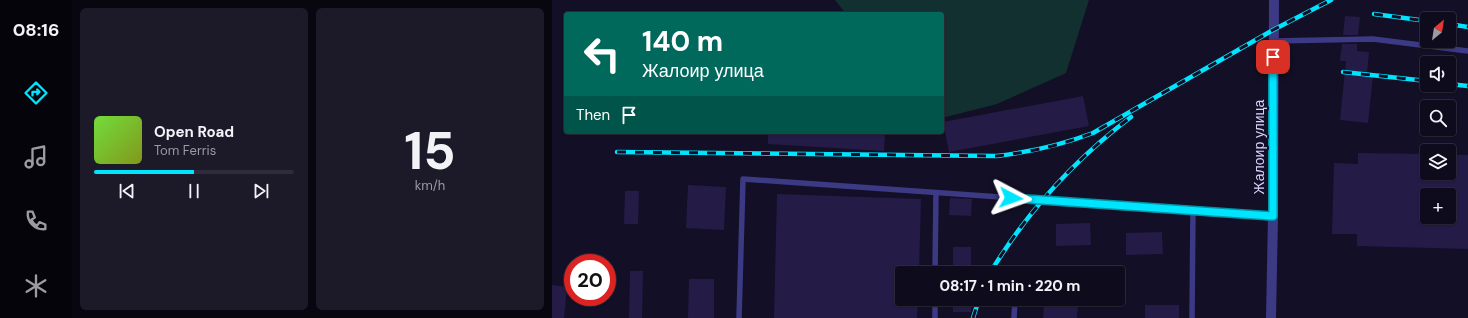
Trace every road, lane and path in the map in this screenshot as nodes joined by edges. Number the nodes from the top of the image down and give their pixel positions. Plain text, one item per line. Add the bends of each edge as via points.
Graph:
1 (1274, 0) edge
2 (1273, 41) junction
3 (1468, 51) edge
4 (936, 193) junction
5 (1193, 210) junction
6 (1273, 216) junction
7 (935, 266) edge
8 (935, 306) edge
9 (1015, 306) edge
10 (739, 318) edge
11 (935, 318) edge
12 (1014, 318) edge
13 (1192, 318) edge
14 (1271, 318) edge

1 - 2 street, Жалоир улица
2 - 3 lane via 1373,39
2 - 6 street, Жалоир улица
4 - 5 lane
4 - 7 lane
4 - 10 lane via 743,179
5 - 6 lane
5 - 13 lane
6 - 14 street, Жалоир улица
8 - 11 lane
9 - 12 lane

